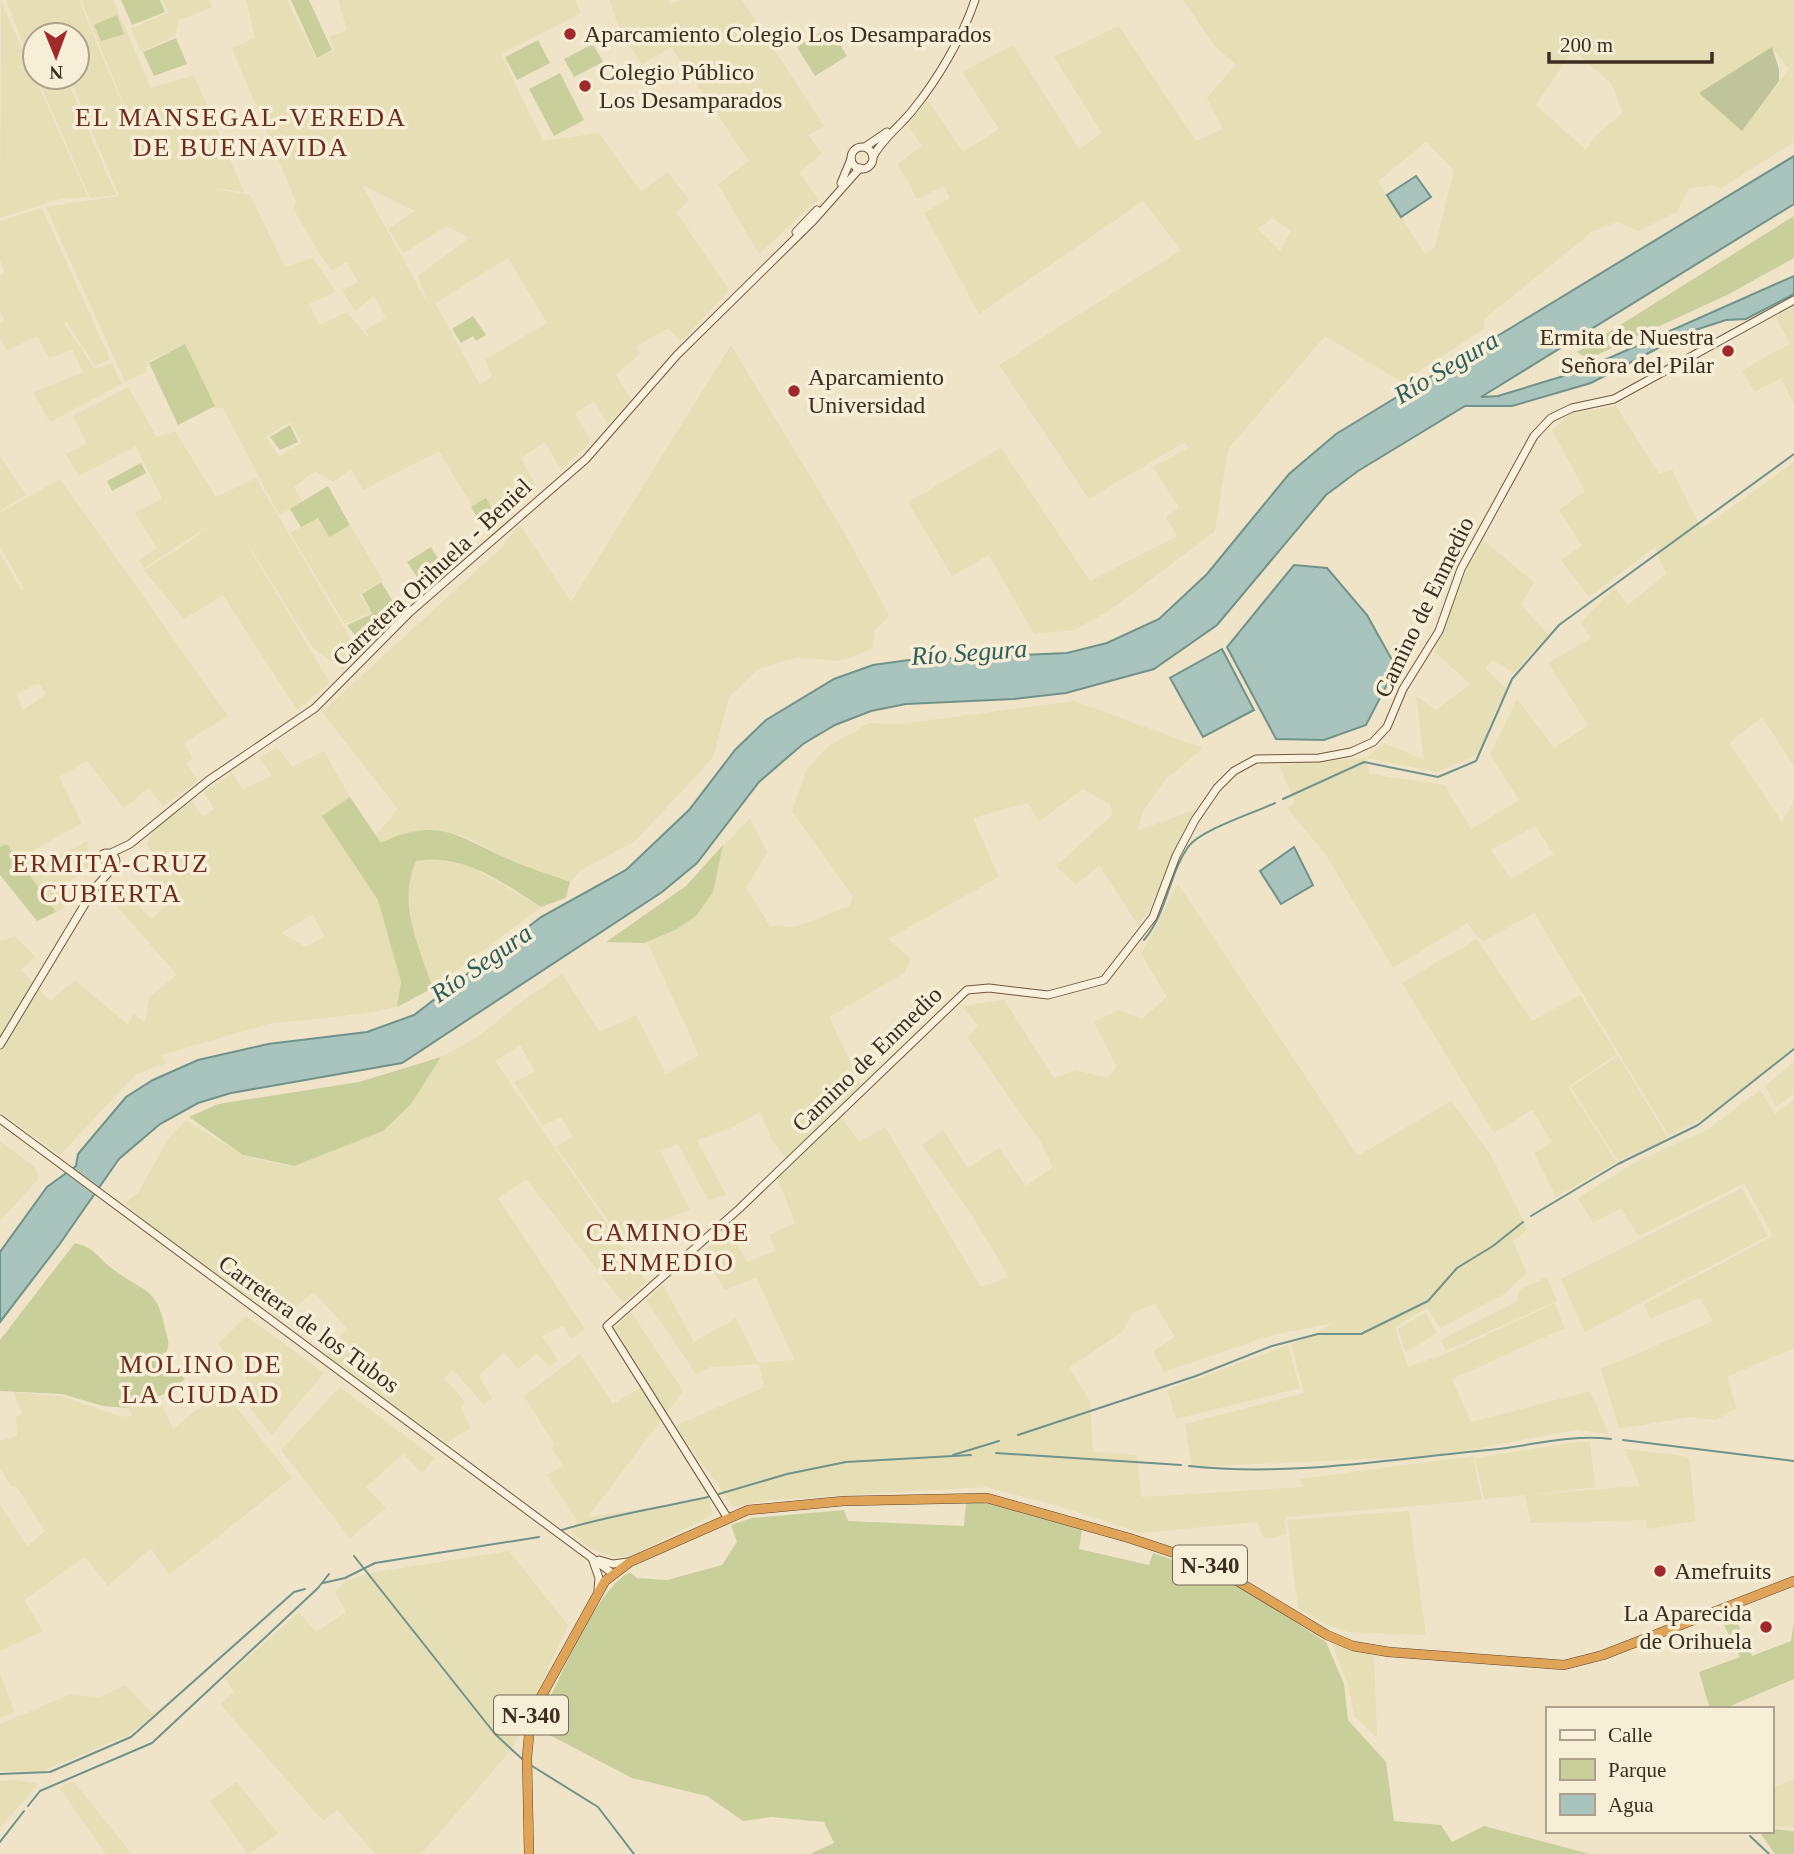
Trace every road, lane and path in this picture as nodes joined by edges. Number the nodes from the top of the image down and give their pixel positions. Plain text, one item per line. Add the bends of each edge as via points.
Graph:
1 (973, 0) edge
2 (865, 147) junction
3 (873, 157) junction
4 (851, 159) junction
5 (860, 168) junction
6 (1794, 300) edge
7 (704, 329) junction
8 (130, 844) junction
9 (110, 854) junction
10 (116, 863) junction
11 (99, 867) junction
12 (110, 871) junction
13 (94, 889) junction
14 (0, 1045) edge
15 (1, 1120) edge
16 (727, 1517) junction
17 (592, 1558) junction
18 (630, 1562) junction
19 (612, 1573) junction
20 (1794, 1581) edge
21 (597, 1593) junction
22 (529, 1854) edge

1 - 2 main road via 912,105 882,137
1 - 3 main road via 961,34 926,92
2 - 3 main road
2 - 4 main road via 855,150
3 - 5 main road via 870,166
4 - 5 main road
4 - 7 main road, Carretera Orihuela - Beniel via 841,183
5 - 7 main road, Carretera Orihuela - Beniel
6 - 16 main road, Camino de Enmedio via 1614,399 1550,418 1534,436 1461,569 1439,631 1403,688 1387,727 1373,742 1319,758 1256,759 1234,771 1195,820 1153,917 1104,980 1048,995 967,990 740,1208 607,1326
7 - 8 main road, Carretera Orihuela - Beniel via 586,459 410,612 315,708 209,780
8 - 9 main road, Carretera Orihuela - Beniel
8 - 10 main road, Carretera Orihuela - Beniel
9 - 10 main road
9 - 11 main road via 100,857
10 - 12 main road
11 - 12 main road
11 - 13 main road
12 - 13 main road
13 - 14 main road
15 - 17 main road, Carretera de los Tubos
16 - 18 highway, N-340
16 - 20 highway, N-340 via 764,1508 844,1501 987,1498 1211,1565 1353,1646 1534,1664 1564,1665 1603,1655
17 - 18 main road, Carretera de los Tubos via 613,1564
17 - 19 main road, Carretera de los Tubos
17 - 21 main road via 599,1578
18 - 19 highway, N-340
19 - 21 highway, N-340
21 - 22 highway, N-340 via 529,1721

